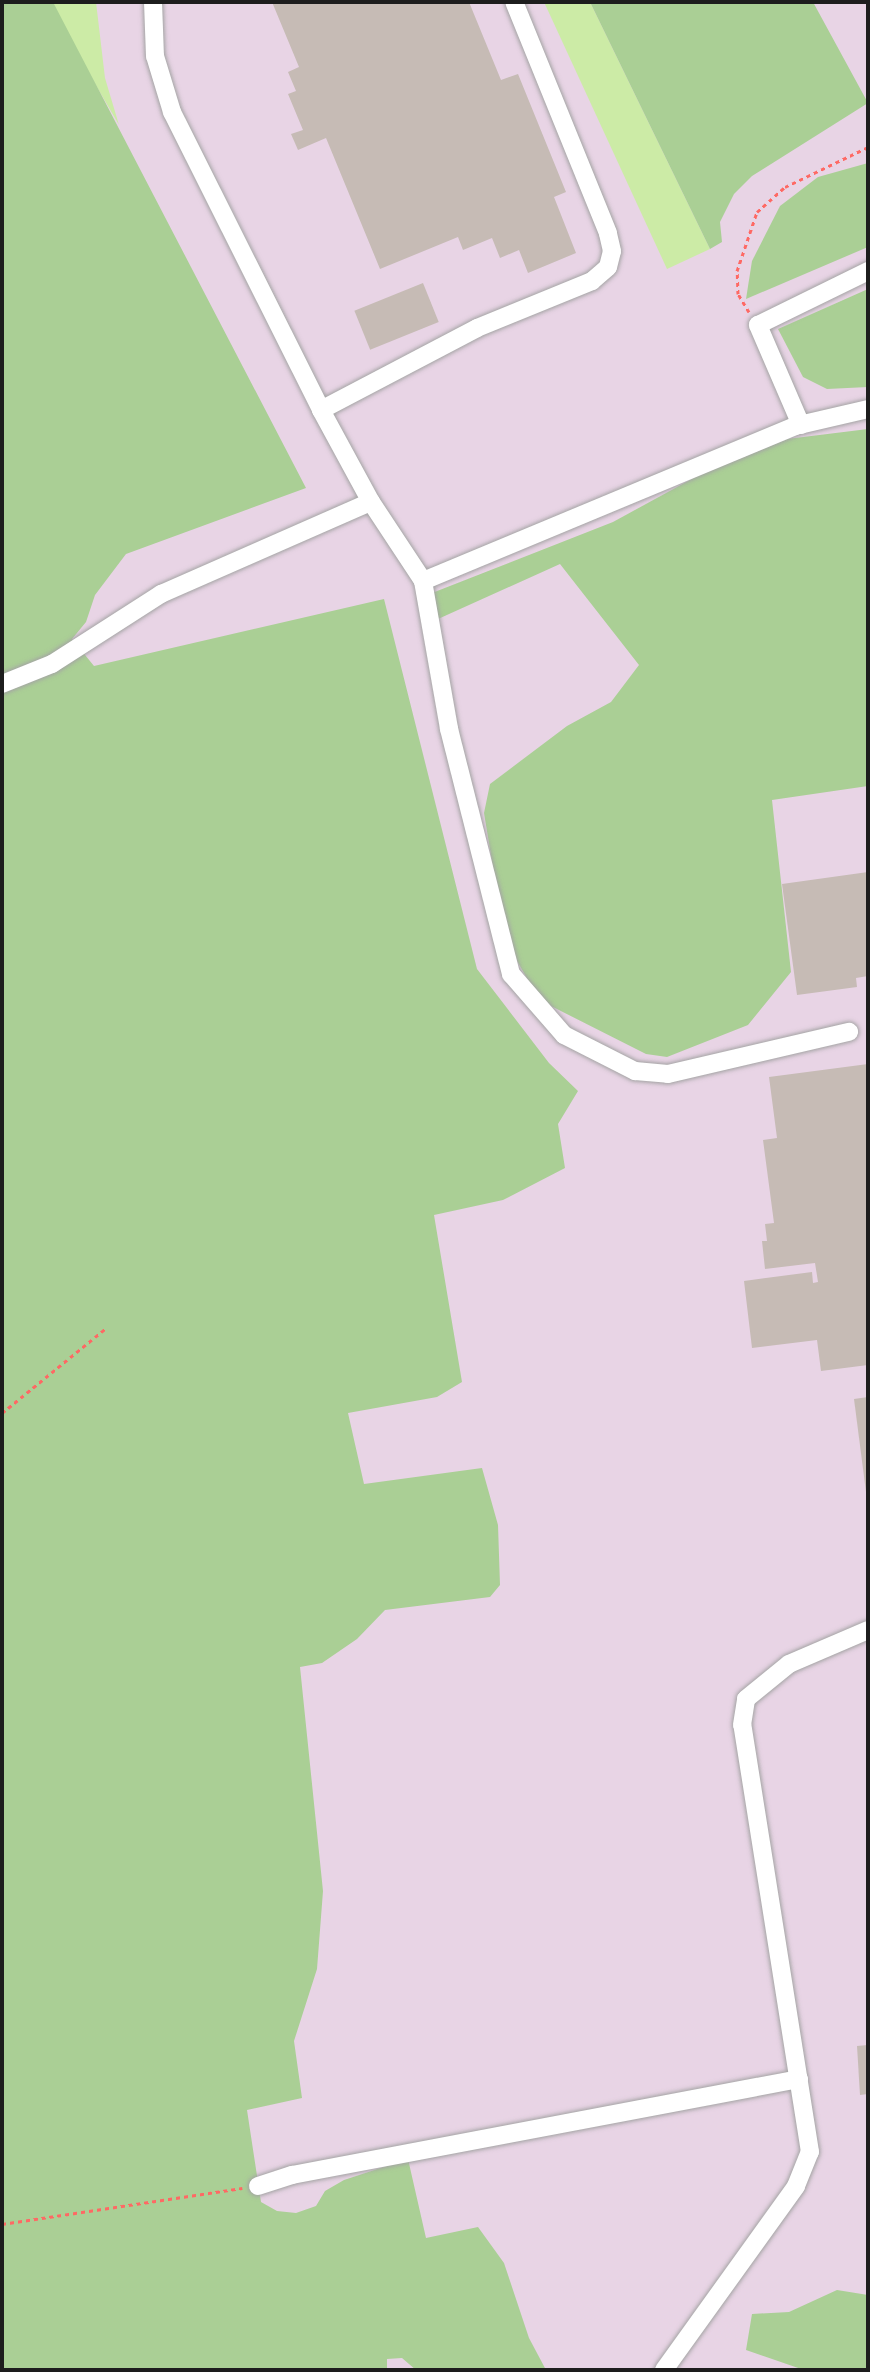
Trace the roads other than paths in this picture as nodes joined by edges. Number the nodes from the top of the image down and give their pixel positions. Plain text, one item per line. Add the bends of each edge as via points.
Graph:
1 (153, 2) edge
2 (514, 2) edge
3 (868, 271) edge
4 (868, 409) edge
5 (321, 410) junction
6 (801, 425) junction
7 (371, 502) junction
8 (423, 581) junction
9 (2, 684) edge
10 (849, 1032) dead end
11 (868, 1630) edge
12 (799, 2079) junction
13 (258, 2186) road end
14 (664, 2370) edge

1 - 5 lane via 155,56 172,112
2 - 5 lane via 608,233 608,267 592,281 477,328
3 - 6 lane via 758,325
4 - 6 lane
5 - 7 lane
6 - 8 lane
7 - 8 lane
7 - 9 lane via 161,594 52,664
8 - 10 lane via 449,729 497,932 511,974 537,1009 564,1035 635,1071 668,1074
11 - 12 lane via 789,1664 746,1699 742,1725
12 - 13 lane via 292,2175
12 - 14 lane via 810,2152 796,2186

